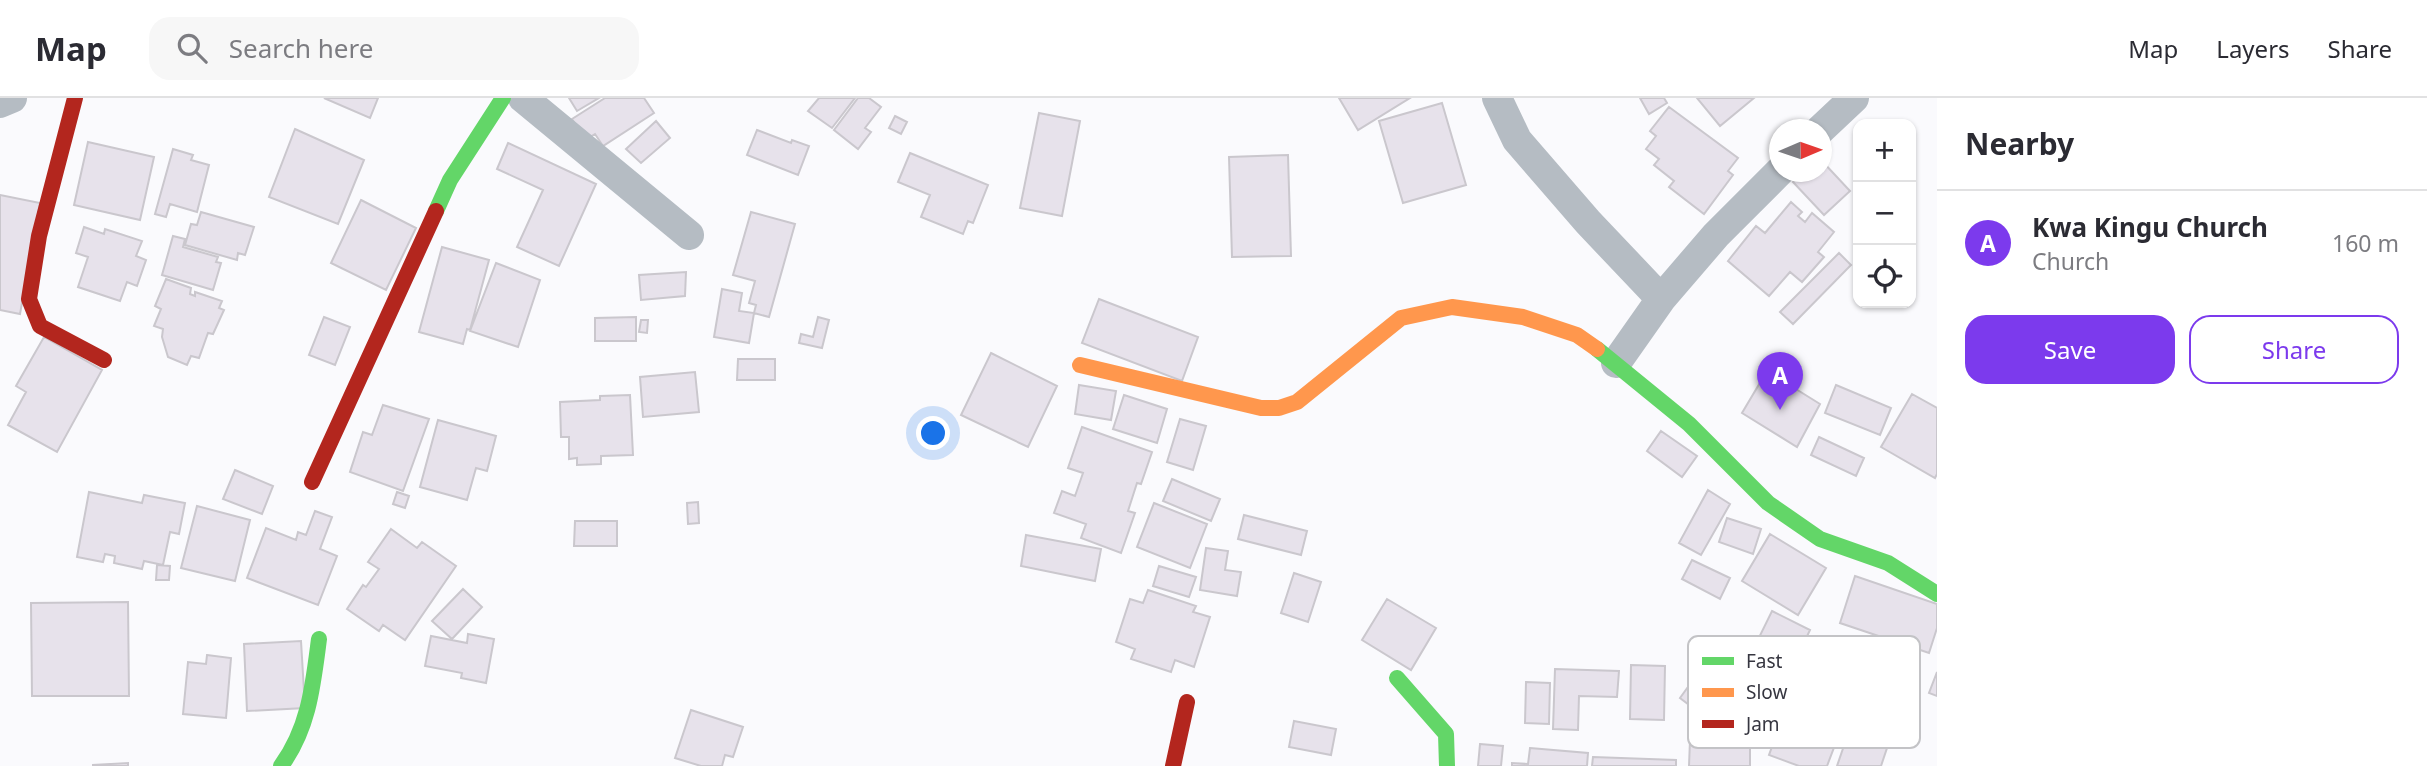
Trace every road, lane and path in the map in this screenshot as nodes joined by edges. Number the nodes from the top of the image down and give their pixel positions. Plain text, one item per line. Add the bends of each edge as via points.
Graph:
1 (12, 98) edge
2 (75, 98) edge
3 (503, 98) edge
4 (523, 98) edge
5 (1497, 98) edge
6 (1854, 98) edge
7 (0, 103) edge
8 (1832, 119) edge
9 (1769, 182) edge
10 (689, 235) dead end
11 (1661, 299) junction
12 (104, 360) dead end
13 (1616, 363) junction
14 (1080, 365) dead end
15 (313, 482) dead end
16 (1937, 594) edge
17 (318, 639) dead end
18 (1397, 678) dead end
19 (1187, 702) dead end
20 (281, 766) edge
21 (1173, 766) edge
22 (1447, 766) edge

1 - 7 street
2 - 12 street via 39,236 29,299 40,326
3 - 15 street via 450,180
4 - 10 street
5 - 11 street via 1517,141
6 - 8 street
9 - 11 street
11 - 13 street
13 - 14 street via 1577,335 1523,317 1452,307 1401,317 1297,402 1279,408 1261,408
13 - 16 street via 1689,424 1768,503 1820,539 1888,563
17 - 20 street via 302,736
18 - 22 street via 1446,734
19 - 21 street

